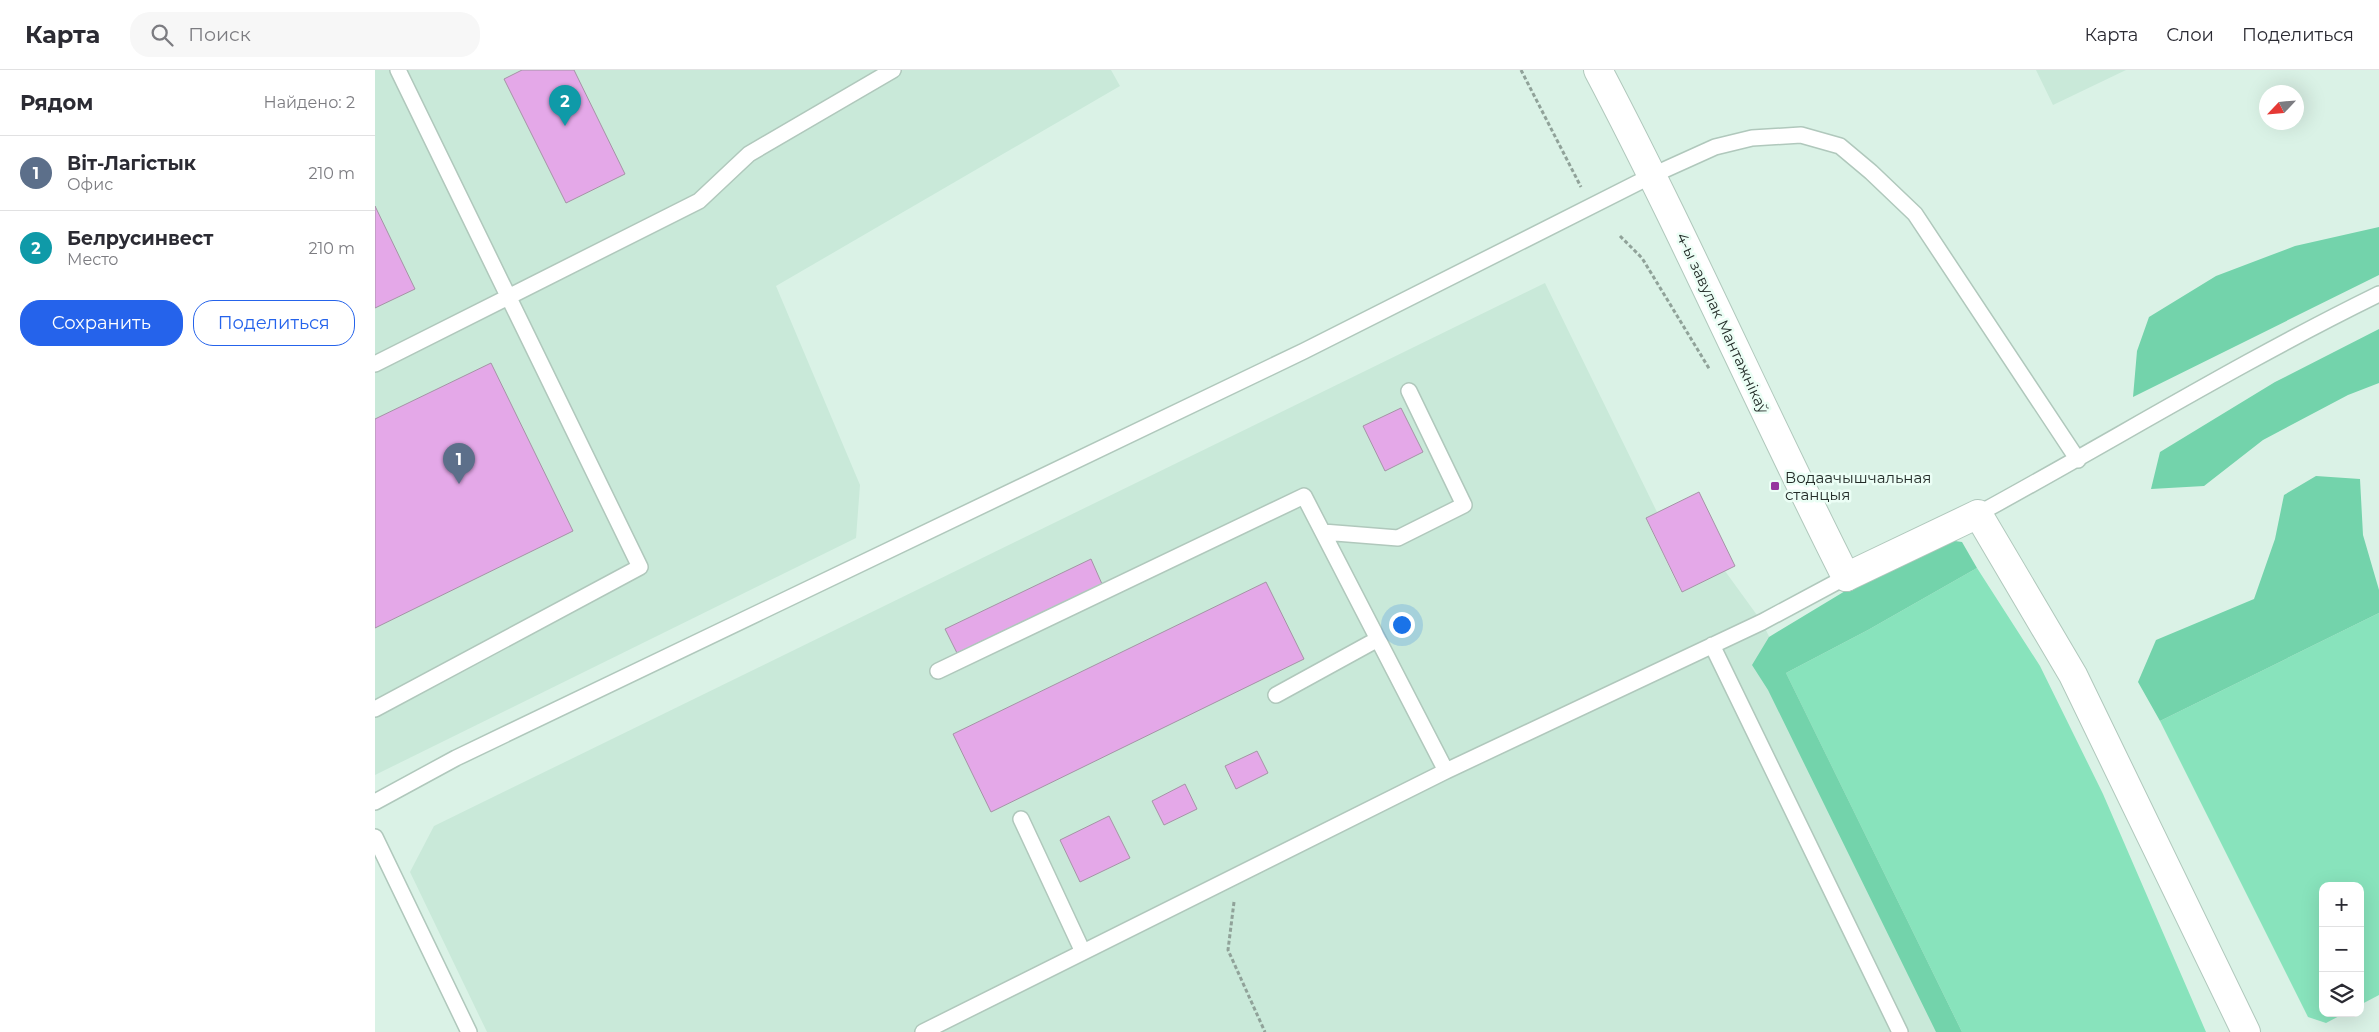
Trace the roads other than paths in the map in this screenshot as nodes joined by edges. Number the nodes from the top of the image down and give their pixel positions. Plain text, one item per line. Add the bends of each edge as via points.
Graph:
1 (398, 70) edge
2 (893, 70) edge
3 (1599, 70) edge
4 (1653, 175) junction
5 (2379, 294) edge
6 (509, 297) junction
7 (375, 364) edge
8 (1409, 391) dead end
9 (2078, 460) junction
10 (1978, 514) junction
11 (1323, 532) junction
12 (1846, 577) junction
13 (1378, 639) junction
14 (1712, 645) junction
15 (939, 671) dead end
16 (1276, 695) dead end
17 (375, 709) edge
18 (1446, 771) junction
19 (375, 802) edge
20 (1021, 819) dead end
21 (375, 837) edge
22 (1083, 952) junction
23 (469, 1032) edge
24 (923, 1032) edge
25 (1900, 1032) edge
26 (2246, 1032) edge

1 - 6 lane
2 - 6 lane via 749,154 699,201
3 - 4 street, 4-ы завулак Мантажнікаў
4 - 9 lane via 1715,147 1752,138 1801,135 1840,146 1915,214
4 - 12 street, 4-ы завулак Мантажнікаў via 1795,477
4 - 19 lane via 1304,351 465,754
5 - 9 lane via 2298,334
6 - 7 lane
6 - 17 lane via 640,567
8 - 11 lane via 1465,505 1398,538
9 - 10 lane
10 - 12 street
10 - 26 street via 2073,675
11 - 13 lane
11 - 15 lane via 1304,496
12 - 14 lane
13 - 16 lane
13 - 18 lane
14 - 18 lane
14 - 25 lane
18 - 22 lane
20 - 22 lane
21 - 23 lane
22 - 24 lane

